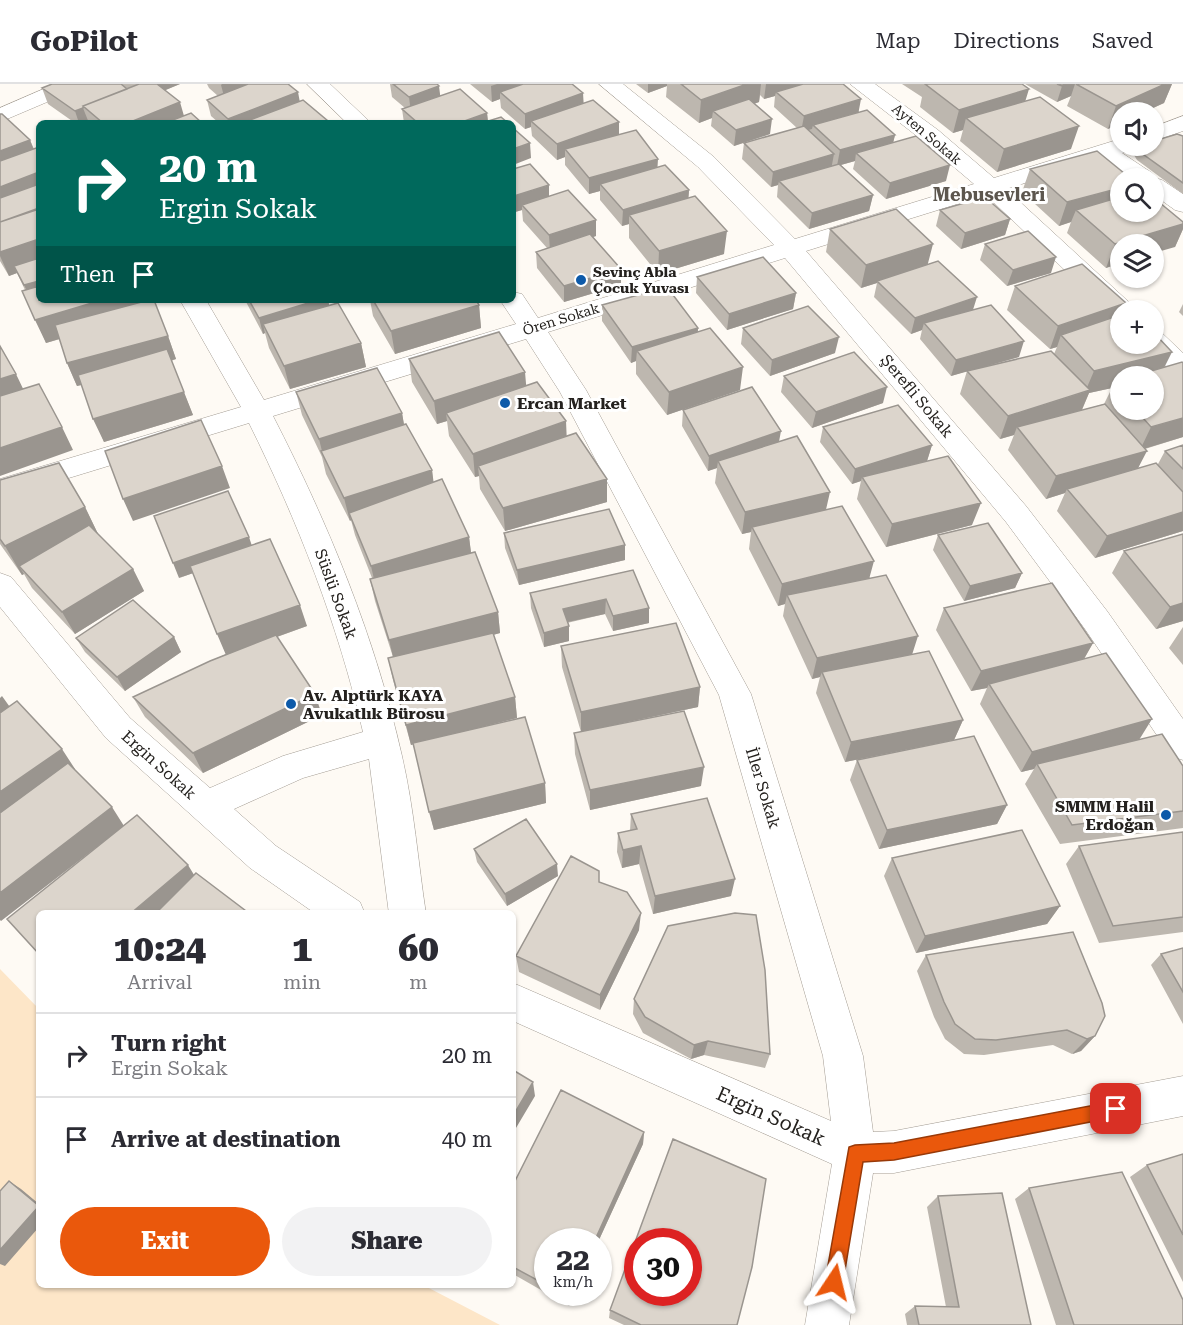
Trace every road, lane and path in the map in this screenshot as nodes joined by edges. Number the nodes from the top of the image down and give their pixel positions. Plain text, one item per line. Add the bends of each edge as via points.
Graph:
1 (73, 84) edge
2 (318, 84) edge
3 (610, 84) edge
4 (861, 84) edge
5 (16, 115) edge
6 (357, 120) edge
7 (1110, 149) edge
8 (1121, 156) edge
9 (1134, 168) edge
10 (988, 185) junction
11 (1164, 192) edge
12 (1183, 205) edge
13 (790, 248) junction
14 (1111, 300) edge
15 (195, 303) edge
16 (515, 303) edge
17 (533, 328) junction
18 (1164, 350) edge
19 (1183, 368) edge
20 (256, 412) junction
21 (0, 489) edge
22 (0, 585) edge
23 (381, 741) junction
24 (1183, 746) edge
25 (206, 806) junction
26 (341, 910) edge
27 (407, 910) edge
28 (516, 1003) edge
29 (1183, 1096) edge
30 (855, 1153) junction
31 (826, 1325) edge

1 - 5 street
2 - 6 street
3 - 13 street, Şerefli Sokak via 706,162
4 - 10 street, Ayten Sokak via 889,102
7 - 10 street, Ören Sokak
8 - 9 street
10 - 13 street, Ören Sokak
10 - 14 street, Ayten Sokak
11 - 12 street
13 - 17 street, Ören Sokak
13 - 24 street, Şerefli Sokak via 1016,514 1096,620
15 - 20 street, Süslü Sokak
16 - 17 street, İller Sokak
17 - 20 street, Ören Sokak
17 - 30 street, İller Sokak via 573,390 735,694 843,1056
18 - 19 street
20 - 21 street, Ören Sokak
20 - 23 street, Süslü Sokak via 305,510 351,631
22 - 25 street, Ergin Sokak via 118,728
23 - 25 street via 295,766
23 - 27 street, Süslü Sokak
25 - 26 street, Ergin Sokak via 263,857
28 - 30 street, Ergin Sokak
29 - 30 street, Ergin Sokak via 894,1152
30 - 31 street, İller Sokak

